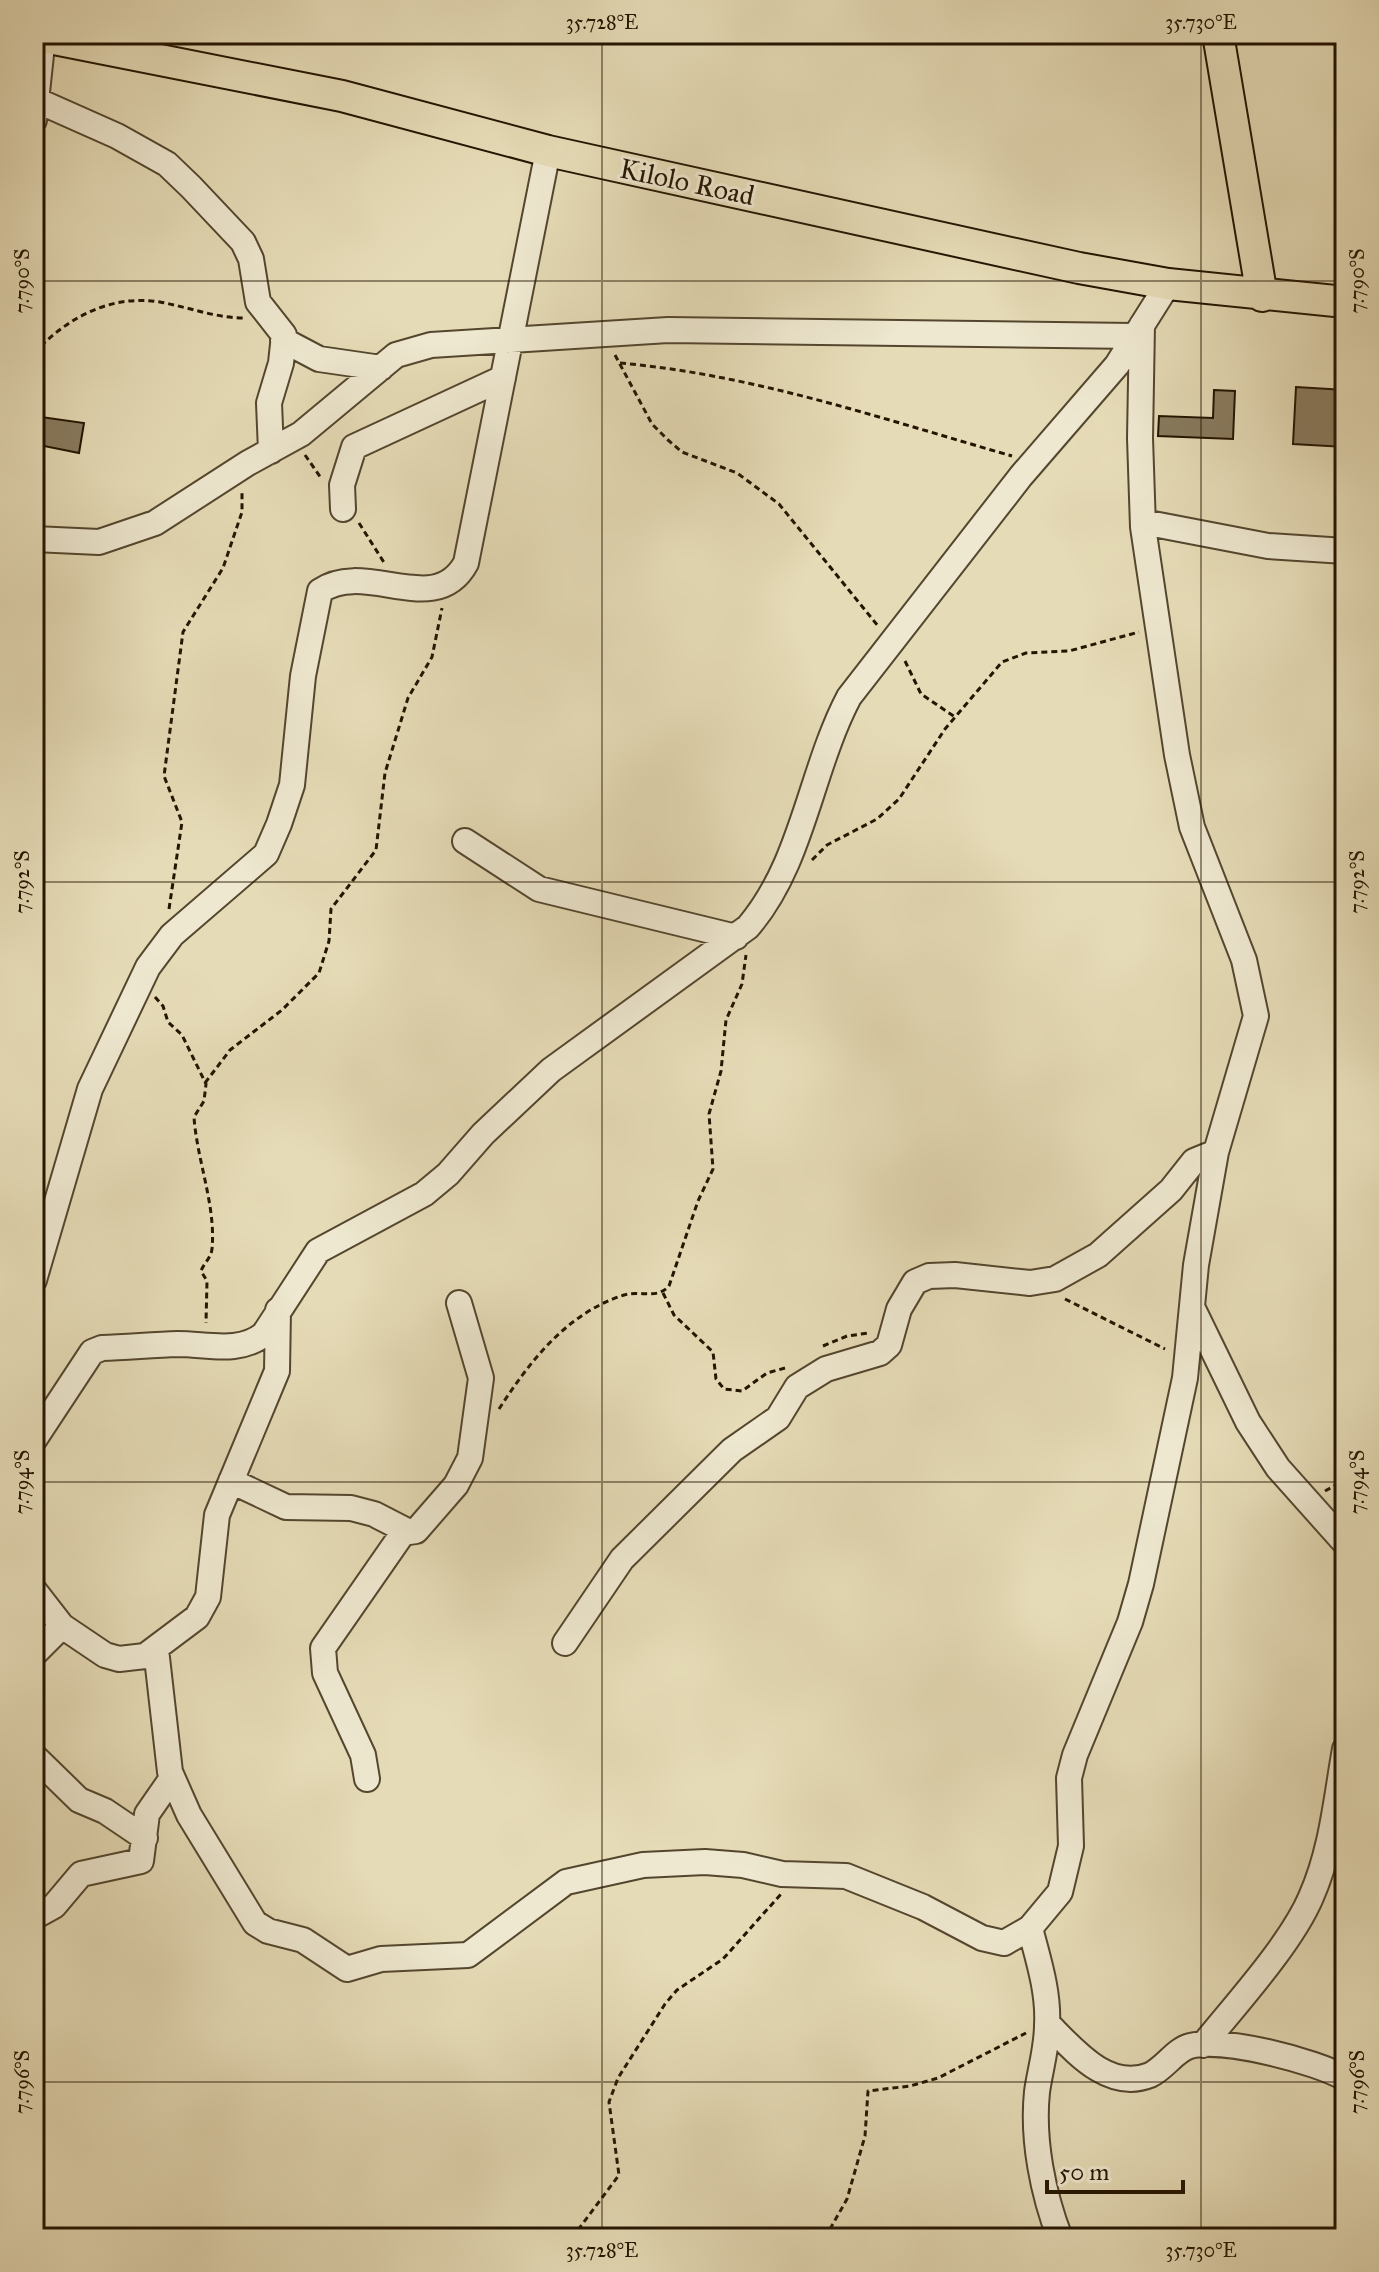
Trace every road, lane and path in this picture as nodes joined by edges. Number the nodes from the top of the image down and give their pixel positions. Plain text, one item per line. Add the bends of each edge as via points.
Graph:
1 (1218, 34) edge
2 (38, 48) edge
3 (35, 110) edge
4 (548, 151) junction
5 (1168, 284) junction
6 (1262, 296) junction
7 (1345, 302) edge
8 (278, 329) junction
9 (1138, 331) junction
10 (604, 334) junction
11 (511, 342) junction
12 (34, 353) edge
13 (620, 363) junction
14 (381, 368) junction
15 (503, 378) junction
16 (271, 451) junction
17 (1033, 462) junction
18 (242, 466) junction
19 (343, 509) dead end
20 (1143, 522) junction
21 (34, 539) edge
22 (1345, 551) edge
23 (449, 585) junction
24 (1158, 627) junction
25 (891, 642) junction
26 (955, 717) junction
27 (465, 841) dead end
28 (809, 864) dead end
29 (166, 915) dead end
30 (742, 932) junction
31 (139, 985) junction
32 (205, 1083) junction
33 (1216, 1152) junction
34 (34, 1280) edge
35 (1041, 1283) junction
36 (663, 1293) junction
37 (459, 1303) dead end
38 (1192, 1307) junction
39 (278, 1309) junction
40 (899, 1309) junction
41 (205, 1345) junction
42 (822, 1347) dead end
43 (1187, 1359) junction
44 (787, 1367) dead end
45 (497, 1413) dead end
46 (34, 1440) edge
47 (231, 1481) junction
48 (405, 1530) junction
49 (1345, 1543) edge
50 (34, 1590) edge
51 (62, 1626) junction
52 (565, 1643) dead end
53 (156, 1649) junction
54 (34, 1654) edge
55 (1345, 1749) edge
56 (34, 1756) edge
57 (172, 1778) junction
58 (367, 1779) dead end
59 (145, 1838) junction
60 (801, 1875) junction
61 (34, 1917) edge
62 (1030, 1928) junction
63 (1048, 2024) junction
64 (1203, 2045) junction
65 (1345, 2078) edge
66 (572, 2238) edge
67 (825, 2238) edge
68 (1060, 2238) edge

1 - 6 main road
2 - 3 street
2 - 4 main road, Kilolo Road via 342,96
3 - 8 street via 117,136 167,164 243,242 256,295
4 - 5 main road, Kilolo Road
4 - 11 street
5 - 6 main road, Kilolo Road
5 - 9 street
6 - 7 main road, Kilolo Road
8 - 12 path via 158,302 116,303 81,314
8 - 14 street via 319,359
8 - 16 street via 269,403
9 - 10 street
9 - 17 street via 1117,365
9 - 20 street
10 - 11 street
10 - 13 path
11 - 14 street via 411,348
11 - 15 street
13 - 17 path via 750,382
13 - 25 path via 652,424 682,452 737,473 779,504
14 - 16 street via 301,434
15 - 19 street via 354,447 342,485
15 - 23 street via 466,563
16 - 18 street
17 - 25 street
18 - 21 street via 155,523 122,536 99,542
18 - 29 path via 237,533 223,568 183,632 164,776 182,822
20 - 22 street via 1268,546
20 - 24 street
23 - 31 street via 436,590 337,583 320,591 303,676 292,785 266,854 172,935
23 - 32 path via 432,657 408,698 385,773 376,850 331,909 319,973 230,1050
24 - 26 path via 1055,654 1014,656 1002,662
24 - 33 street via 1192,827 1244,960 1256,1016
25 - 26 path via 921,694
25 - 30 street via 849,697 829,735 788,862 769,903
26 - 28 path via 899,799 869,825 827,845
27 - 30 street via 539,889
30 - 36 path via 745,971 726,1020 723,1063 709,1114 713,1169
30 - 39 street via 551,1070 424,1194 318,1251
31 - 32 path via 163,1006
31 - 34 street via 90,1089
32 - 41 path via 204,1101 194,1117 211,1223 212,1249 201,1271 207,1281
33 - 35 street via 1194,1161 1171,1190 1098,1255
33 - 38 street
35 - 40 street via 929,1276 915,1282
35 - 43 path
36 - 44 path via 674,1315 713,1352 716,1379 724,1389 742,1391 767,1373
36 - 45 path via 620,1296 562,1331 540,1350
37 - 48 street via 481,1378 470,1458 456,1485 422,1525 413,1533
38 - 43 street
38 - 49 street via 1263,1445
39 - 41 street via 256,1341
39 - 47 street via 277,1371
40 - 42 path via 877,1331
40 - 52 street via 889,1345 880,1353 808,1378 778,1418 696,1484 622,1559
41 - 46 street via 92,1352
43 - 62 street via 1141,1584 1069,1778 1071,1846 1060,1892
47 - 48 street via 286,1507 359,1509
47 - 53 street via 215,1526 208,1597 197,1617
48 - 58 street via 323,1648 325,1673 364,1757
50 - 51 street
51 - 53 street via 119,1659
51 - 54 street
53 - 57 street via 163,1738
55 - 64 street via 1337,1817 1311,1898
56 - 59 street via 79,1800
57 - 59 street via 147,1814
57 - 60 street via 255,1923 303,1940 347,1969 381,1959 468,1955 566,1882 596,1874 705,1862
59 - 61 street via 141,1861 81,1874 54,1906
60 - 62 street via 846,1876 982,1938 1004,1943
60 - 66 path via 713,1969 677,1990 665,2004 611,2093 620,2164 617,2181
62 - 63 street
63 - 64 street via 1081,2057 1125,2079 1150,2075 1189,2046
63 - 67 path via 938,2078 868,2091 865,2136 847,2199
63 - 68 street via 1037,2125 1048,2207
64 - 65 street via 1289,2056

